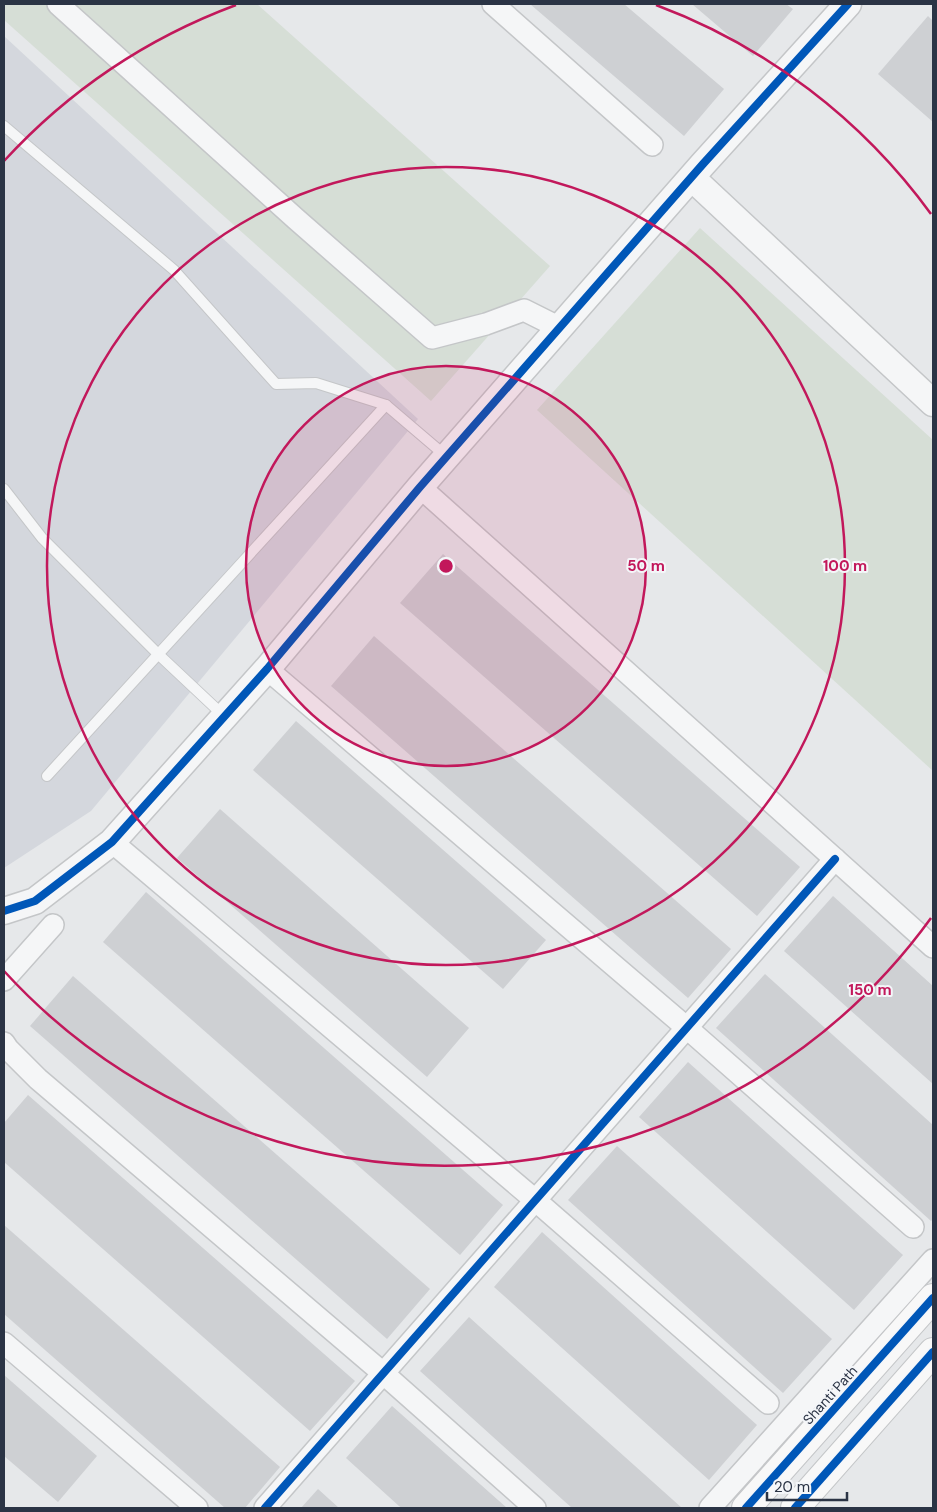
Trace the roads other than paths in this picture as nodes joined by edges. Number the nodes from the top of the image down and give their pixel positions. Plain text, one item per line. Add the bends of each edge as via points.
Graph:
1 (58, 4) edge
2 (493, 4) edge
3 (848, 4) edge
4 (4, 126) edge
5 (652, 145) dead end
6 (692, 178) junction
7 (560, 328) junction
8 (933, 403) edge
9 (386, 405) junction
10 (447, 457) junction
11 (420, 487) junction
12 (4, 489) edge
13 (158, 654) junction
14 (267, 669) junction
15 (225, 716) junction
16 (47, 776) dead end
17 (112, 842) junction
18 (835, 859) junction
19 (4, 910) edge
20 (52, 926) dead end
21 (933, 947) edge
22 (4, 980) edge
23 (687, 1028) junction
24 (4, 1043) edge
25 (535, 1200) junction
26 (913, 1227) dead end
27 (933, 1260) edge
28 (933, 1298) edge
29 (4, 1343) edge
30 (933, 1352) edge
31 (384, 1374) junction
32 (768, 1403) dead end
33 (196, 1508) edge
34 (264, 1508) edge
35 (535, 1508) edge
36 (710, 1508) edge
37 (746, 1508) edge
38 (795, 1508) edge

1 - 7 street via 432,338 524,310
2 - 5 street
3 - 6 street
4 - 9 lane via 174,270 276,384 316,383
6 - 7 street
6 - 8 street
7 - 10 street
9 - 10 lane
9 - 13 lane
10 - 11 street
11 - 14 street
11 - 18 street
12 - 13 lane via 42,538
13 - 15 lane
13 - 16 lane
14 - 15 street
14 - 23 street
15 - 17 street
17 - 19 street via 35,901
17 - 25 street
18 - 21 street
18 - 23 street
20 - 22 street
23 - 25 street
23 - 26 street
24 - 31 street via 38,1079
25 - 31 street
25 - 32 street
27 - 36 street
28 - 37 main road, Shanti Path
29 - 33 street
30 - 38 main road
31 - 34 street
31 - 35 street

